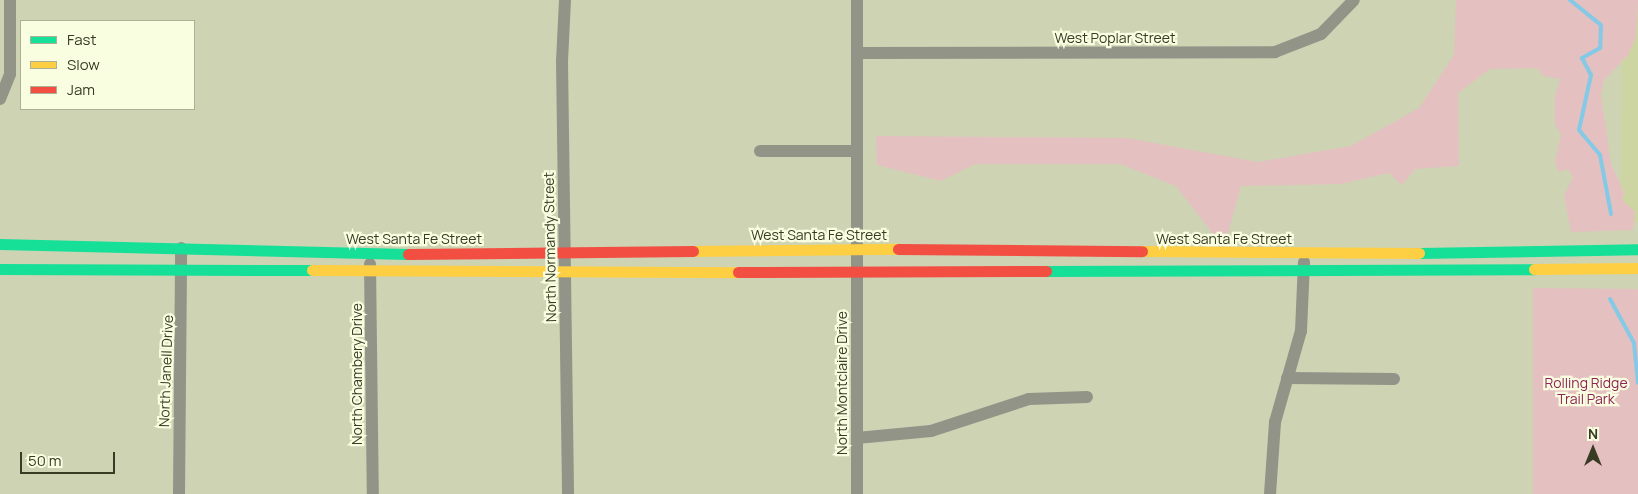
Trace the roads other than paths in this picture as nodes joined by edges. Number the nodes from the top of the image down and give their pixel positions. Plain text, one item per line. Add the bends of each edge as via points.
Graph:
1 (10, 0) edge
2 (565, 0) edge
3 (857, 0) edge
4 (1354, 0) edge
5 (857, 53) junction
6 (0, 98) edge
7 (760, 151) dead end
8 (857, 151) junction
9 (0, 244) edge
10 (182, 248) junction
11 (857, 249) junction
12 (1638, 250) edge
13 (369, 254) junction
14 (566, 254) junction
15 (1304, 254) junction
16 (182, 268) junction
17 (371, 268) junction
18 (566, 268) junction
19 (1304, 268) junction
20 (1638, 268) edge
21 (0, 269) edge
22 (857, 272) junction
23 (1287, 378) junction
24 (1394, 379) dead end
25 (1087, 396) dead end
26 (857, 438) junction
27 (178, 494) edge
28 (373, 494) edge
29 (568, 494) edge
30 (857, 494) edge
31 (1270, 494) edge

1 - 6 street via 10,74
2 - 14 street, North Normandy Street via 562,61
3 - 5 street, North Montclaire Drive
4 - 5 street, West Poplar Street via 1321,34 1275,52
5 - 8 street, North Montclaire Drive
7 - 8 street
8 - 11 street, North Montclaire Drive
9 - 10 street, West Santa Fe Street
10 - 13 street, West Santa Fe Street
10 - 16 street, North Janell Drive
11 - 14 street, West Santa Fe Street
11 - 15 street, West Santa Fe Street
11 - 22 street, North Montclaire Drive
12 - 15 street, West Santa Fe Street
13 - 14 street, West Santa Fe Street
13 - 17 street, North Chambery Drive
14 - 18 street, North Normandy Street
15 - 19 street
16 - 17 street, West Santa Fe Street
16 - 21 street, West Santa Fe Street
16 - 27 street, North Janell Drive
17 - 18 street, West Santa Fe Street
17 - 28 street, North Chambery Drive
18 - 22 street, West Santa Fe Street
18 - 29 street, North Normandy Street
19 - 20 street, West Santa Fe Street
19 - 22 street, West Santa Fe Street
19 - 23 street via 1301,331
22 - 26 street, North Montclaire Drive
23 - 24 street
23 - 31 street via 1275,422
25 - 26 street via 1029,399 931,430
26 - 30 street, North Montclaire Drive

